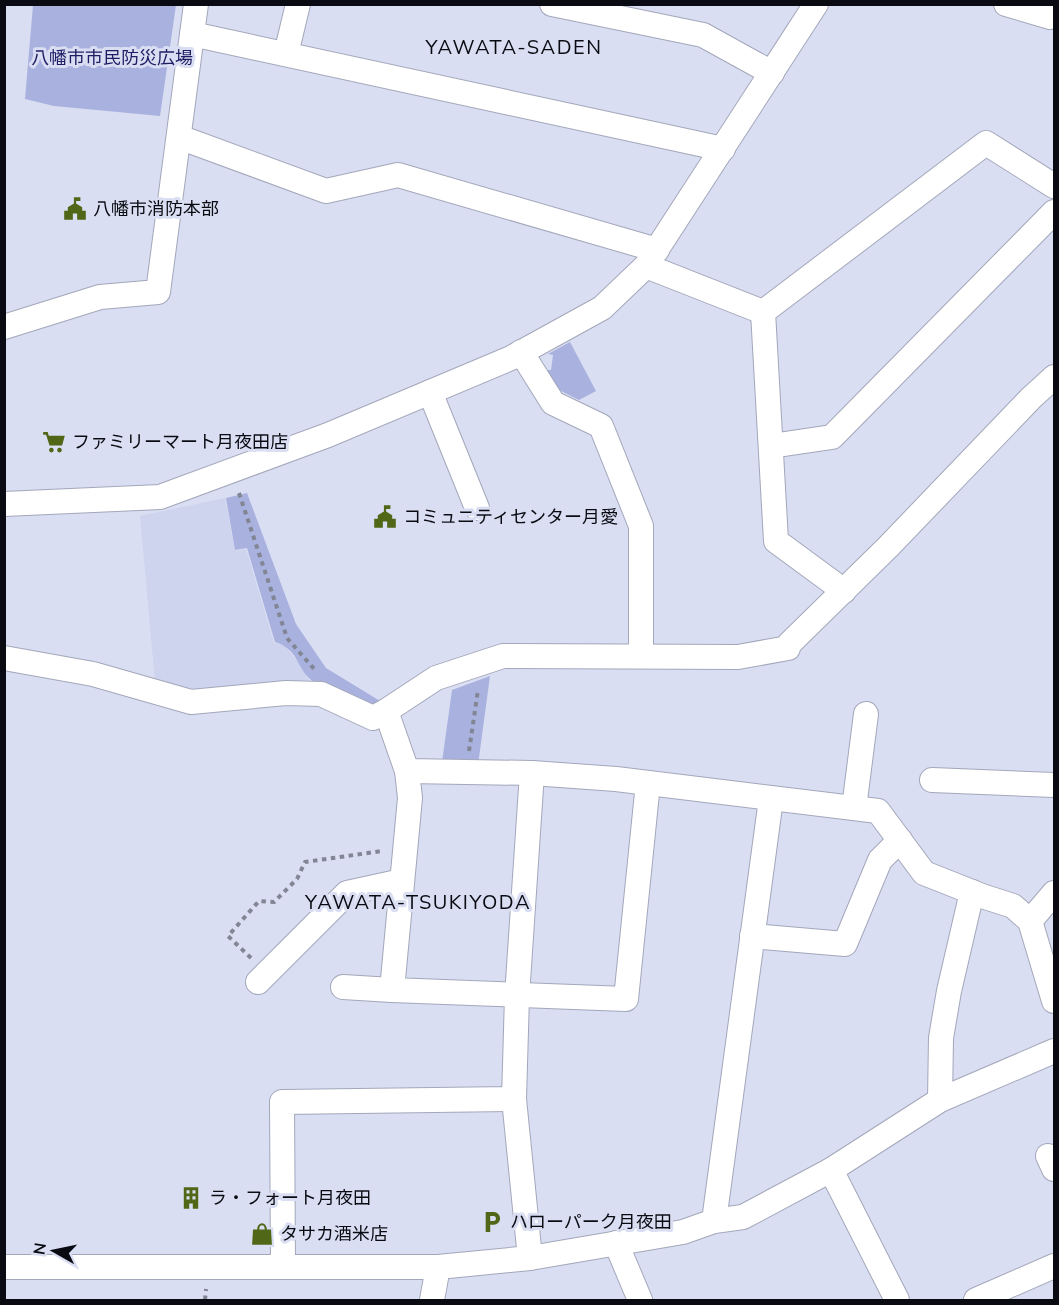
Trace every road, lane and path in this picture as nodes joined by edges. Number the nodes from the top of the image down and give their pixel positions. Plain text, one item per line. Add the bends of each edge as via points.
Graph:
1 (196, 4) edge
2 (298, 4) edge
3 (552, 4) edge
4 (816, 4) edge
5 (1006, 4) edge
6 (1051, 12) edge
7 (192, 34) junction
8 (286, 54) junction
9 (772, 73) junction
10 (179, 137) junction
11 (723, 149) junction
12 (1054, 186) edge
13 (1054, 212) edge
14 (652, 258) junction
15 (763, 312) junction
16 (4, 327) edge
17 (522, 352) junction
18 (1054, 377) edge
19 (430, 392) junction
20 (771, 446) junction
21 (231, 471) junction
22 (4, 504) edge
23 (477, 508) dead end
24 (844, 591) junction
25 (642, 656) junction
26 (4, 658) edge
27 (479, 683) dead end
28 (321, 694) junction
29 (386, 711) junction
30 (866, 714) dead end
31 (407, 771) junction
32 (468, 772) junction
33 (532, 773) junction
34 (932, 780) dead end
35 (648, 783) junction
36 (1054, 784) edge
37 (771, 799) junction
38 (854, 808) junction
39 (900, 840) junction
40 (405, 848) junction
41 (402, 881) junction
42 (972, 892) junction
43 (1054, 893) edge
44 (1030, 921) junction
45 (752, 936) junction
46 (262, 978) joint
47 (343, 987) dead end
48 (392, 990) junction
49 (517, 996) junction
50 (1054, 1001) edge
51 (1054, 1051) edge
52 (514, 1099) junction
53 (940, 1100) junction
54 (831, 1170) junction
55 (714, 1221) junction
56 (616, 1244) junction
57 (530, 1258) junction
58 (4, 1266) edge
59 (1054, 1266) edge
60 (283, 1267) junction
61 (438, 1267) junction
62 (432, 1300) edge
63 (640, 1300) edge
64 (897, 1300) edge
65 (976, 1300) edge

1 - 7 street
2 - 8 street
3 - 9 street via 702,35
4 - 9 street
5 - 6 street
7 - 8 street
7 - 10 street
8 - 11 street
9 - 11 street
10 - 14 street via 326,192 398,175
10 - 16 street via 158,292 100,297
11 - 14 street
12 - 15 street via 986,143
13 - 20 street via 832,437
14 - 15 street
14 - 17 street via 602,308
15 - 20 street
17 - 19 street
17 - 25 street via 553,403 601,426 641,526
18 - 24 street
19 - 21 street
19 - 23 street
20 - 24 street via 776,541
21 - 22 street via 160,497
21 - 28 path via 287,638 315,667
24 - 25 street via 788,648 738,657
25 - 29 street via 503,656 436,678
26 - 28 street via 93,674 191,702 286,693
27 - 32 path
28 - 29 street via 373,718
29 - 31 street
30 - 38 street
31 - 32 street
31 - 40 street via 410,798
32 - 33 street
33 - 35 street
33 - 49 street
34 - 36 street
35 - 37 street
35 - 49 street via 626,999
37 - 38 street
37 - 45 street
38 - 39 street via 878,811
39 - 42 street via 924,873
39 - 45 street via 880,860 845,944
40 - 41 street
40 - 46 path via 305,862 297,879 274,902 259,901 228,936
41 - 46 street via 347,892
41 - 48 street
42 - 44 street via 1013,906
42 - 53 street via 948,991 941,1038
43 - 44 street
44 - 50 street
45 - 55 street
47 - 48 street
48 - 49 street
49 - 52 street
51 - 53 street
52 - 57 street
52 - 60 street via 282,1102
53 - 54 street
54 - 55 street via 743,1217
54 - 64 street
55 - 56 street via 683,1232
56 - 57 street
56 - 63 street
57 - 61 street
58 - 60 street
59 - 65 street
60 - 61 street
61 - 62 street

